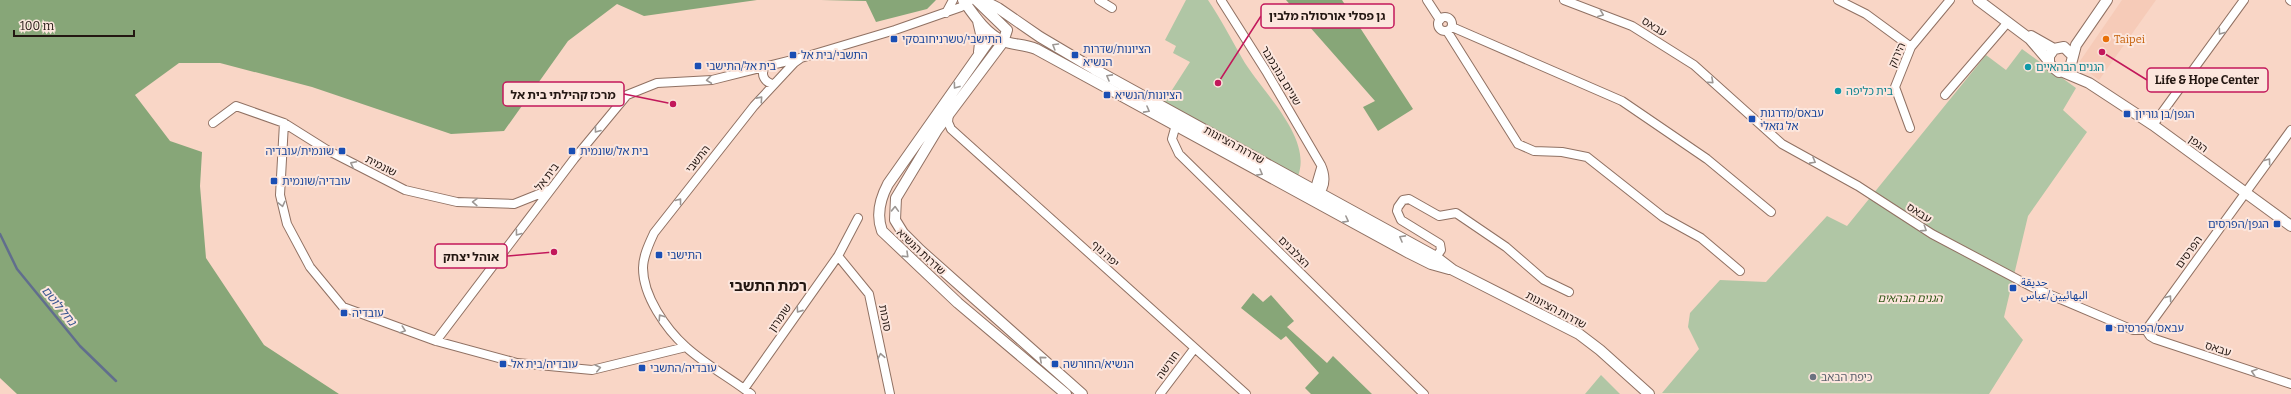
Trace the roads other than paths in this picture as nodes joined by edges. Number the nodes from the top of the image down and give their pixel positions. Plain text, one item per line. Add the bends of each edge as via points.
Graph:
1 (953, 0) edge
2 (976, 0) edge
3 (982, 0) edge
4 (1099, 0) edge
5 (1221, 0) edge
6 (1427, 0) edge
7 (1564, 0) edge
8 (1838, 0) edge
9 (1950, 0) edge
10 (1978, 0) edge
11 (2099, 0) edge
12 (2107, 0) edge
13 (2244, 0) edge
14 (967, 1) edge
15 (998, 4) edge
16 (1112, 8) dead end
17 (946, 12) junction
18 (976, 18) junction
19 (2008, 22) junction
20 (1449, 29) junction
21 (1008, 30) junction
22 (993, 35) junction
23 (1040, 37) junction
24 (1003, 42) junction
25 (1911, 47) junction
26 (2059, 48) junction
27 (979, 54) junction
28 (801, 58) junction
29 (2048, 60) junction
30 (775, 64) junction
31 (2069, 64) junction
32 (764, 67) junction
33 (777, 81) junction
34 (1945, 95) dead end
35 (949, 114) junction
36 (1177, 121) junction
37 (214, 122) dead end
38 (284, 123) junction
39 (2153, 126) junction
40 (1910, 128) dead end
41 (951, 129) junction
42 (937, 130) junction
43 (2291, 130) edge
44 (553, 187) junction
45 (1317, 191) junction
46 (2246, 193) junction
47 (1312, 201) junction
48 (1771, 212) dead end
49 (858, 218) dead end
50 (2291, 226) edge
51 (838, 256) junction
52 (1436, 257) junction
53 (1453, 270) junction
54 (1740, 271) dead end
55 (1569, 292) dead end
56 (2146, 330) junction
57 (436, 341) junction
58 (686, 347) junction
59 (1194, 349) junction
60 (2291, 384) edge
61 (744, 389) junction
62 (1640, 390) edge
63 (751, 394) edge
64 (890, 394) edge
65 (1066, 394) edge
66 (1082, 394) edge
67 (1160, 394) edge
68 (1246, 394) edge
69 (1424, 394) edge
70 (1649, 394) edge

1 - 17 street
2 - 21 street
3 - 15 street
4 - 16 street
5 - 45 street, שניים בנובמבר via 1266,71 1320,165
6 - 20 street via 1440,20 1440,29
7 -> 56 street, עבאס via 1632,26 1694,65 1782,144 1858,186 1932,234 2032,287 2133,330
8 - 25 street via 1866,14
9 - 25 street, הירוק
10 - 19 street
11 - 26 street via 2070,42
12 - 31 street via 2081,38
13 -> 39 street
14 - 17 street, התשבי
14 - 18 street
15 - 23 street
17 - 28 street, התשבי via 888,33
18 - 22 street
18 - 27 street via 981,34
19 - 26 street
19 - 29 street via 2030,39
19 - 34 street
20 - 48 street via 1622,102 1708,159
20 - 54 street via 1518,144 1534,151 1562,152 1587,157 1663,217 1701,238
21 - 22 street
21 - 23 street
21 - 24 street, שדרות הנשיא
22 - 24 street
22 - 27 street, שדרות הנשיא
36 -> 23 street, שדרות הציונות
24 - 35 street, שדרות הנשיא
24 -> 36 street, שדרות הציונות via 1036,49
25 - 40 street, הירוק via 1895,87
26 - 29 street
26 - 31 street
27 -> 65 street, שדרות הנשיא via 888,184 879,210 879,225 882,232 958,303
28 - 30 street, בית אל
28 - 33 street, התשבי
29 - 31 street via 2055,70
30 - 32 street, בית אל
30 - 33 street via 779,70
31 - 39 street, הגפן via 2089,83
32 - 33 street via 762,72 768,83
32 -> 44 street, בית אל via 712,80 657,84 633,92 621,100
58 -> 33 street, התשבי via 658,311 647,288 643,268 648,245 668,215 754,106
35 - 41 street via 948,122
35 - 42 street, שדרות הנשיא
36 - 45 street, שדרות הציונות
36 -> 47 street, שדרות הציונות
36 - 69 street, הצלבנים via 1172,139 1179,154
37 - 38 street, שונמית via 236,106
44 -> 38 street, שונמית via 540,195 514,204 457,202 405,190 327,150
38 -> 57 street via 280,195 287,224 310,267 343,307
39 - 46 street, הגפן
41 - 42 street
41 - 59 street, יפה נוף
66 -> 42 street, שדרות הנשיא via 966,293 898,227 894,213 896,198
46 -> 43 street, הפרסים
44 -> 57 street, בית אל
45 - 47 street, שניים בנובמבר
52 -> 45 street, שדרות הציונות
46 - 50 street, הגפן
56 -> 46 street, הפרסים
47 -> 53 street, שדרות הציונות via 1431,264
49 - 51 street, שומרון
51 -> 61 street, שומרון
64 -> 51 street, סוכות via 869,294
52 - 53 street, שדרות הציונות
52 - 55 street via 1441,250 1438,242 1398,216 1398,207 1404,200 1409,198 1439,216 1456,213 1506,246 1544,280
53 - 62 street, שדרות הציונות via 1579,334 1600,350
60 -> 56 street, עבאס via 2155,339
57 -> 58 street via 517,363 592,370
58 - 61 street, התשבי
59 - 67 street, חורשה
59 - 68 street, יפה נוף
61 - 63 street, התשבי
62 - 70 street, שדרות הציונות

